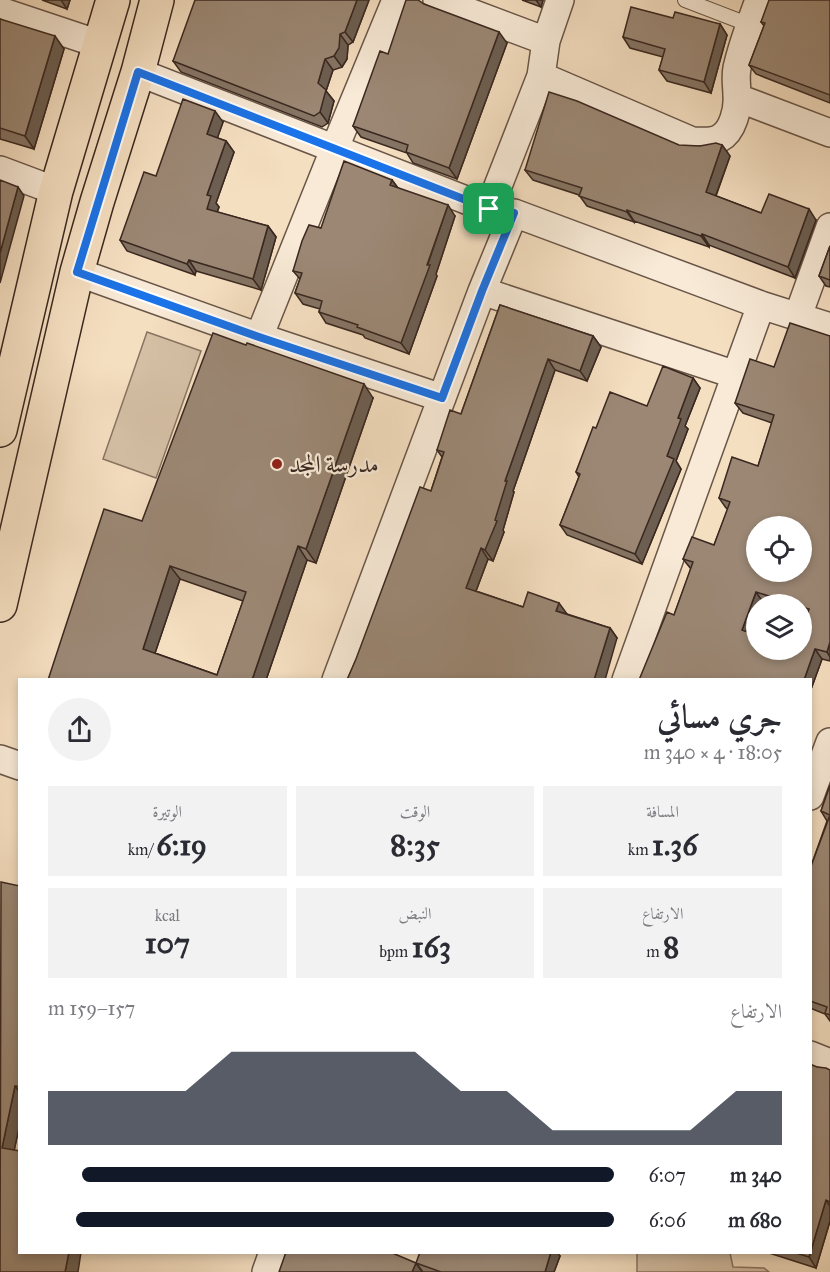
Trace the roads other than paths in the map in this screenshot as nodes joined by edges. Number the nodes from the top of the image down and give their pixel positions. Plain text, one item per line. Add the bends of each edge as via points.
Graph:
1 (113, 0) edge
2 (157, 0) edge
3 (396, 0) edge
4 (437, 0) edge
5 (560, 0) edge
6 (685, 0) edge
7 (759, 0) edge
8 (0, 11) edge
9 (750, 25) junction
10 (546, 40) junction
11 (99, 44) junction
12 (138, 72) junction
13 (541, 76) junction
14 (738, 98) junction
15 (830, 133) edge
16 (334, 150) junction
17 (0, 170) edge
18 (56, 191) junction
19 (502, 211) junction
20 (830, 227) edge
21 (77, 272) junction
22 (482, 291) junction
23 (761, 305) junction
24 (798, 316) junction
25 (830, 327) edge
26 (259, 337) junction
27 (736, 375) junction
28 (442, 398) junction
29 (0, 430) edge
30 (0, 605) edge
31 (337, 678) edge
32 (627, 678) edge
33 (830, 742) edge
34 (0, 759) edge
35 (18, 765) edge
36 (812, 791) edge
37 (812, 1056) edge
38 (830, 1063) edge
39 (272, 1254) edge
40 (266, 1272) edge

1 - 11 main road
2 - 12 main road
3 - 16 street
4 - 10 street
5 - 10 street
6 - 9 lane
7 - 9 street
8 - 11 street
9 - 14 street via 736,72
10 - 13 street
11 - 18 main road
12 - 16 street
12 - 21 main road
13 - 14 street via 692,141 720,138 729,129
13 - 19 street
14 - 15 street
16 - 19 street
16 - 26 street
17 - 18 street
18 - 29 main road
19 - 22 street
19 - 23 street
20 - 24 street
21 - 26 street
21 - 30 main road
22 - 27 street
22 - 28 street
23 - 24 street
23 - 27 street
24 - 25 street
26 - 28 street
27 - 32 street
28 - 31 street
33 - 36 street
34 - 35 street
37 - 38 street
39 - 40 street

